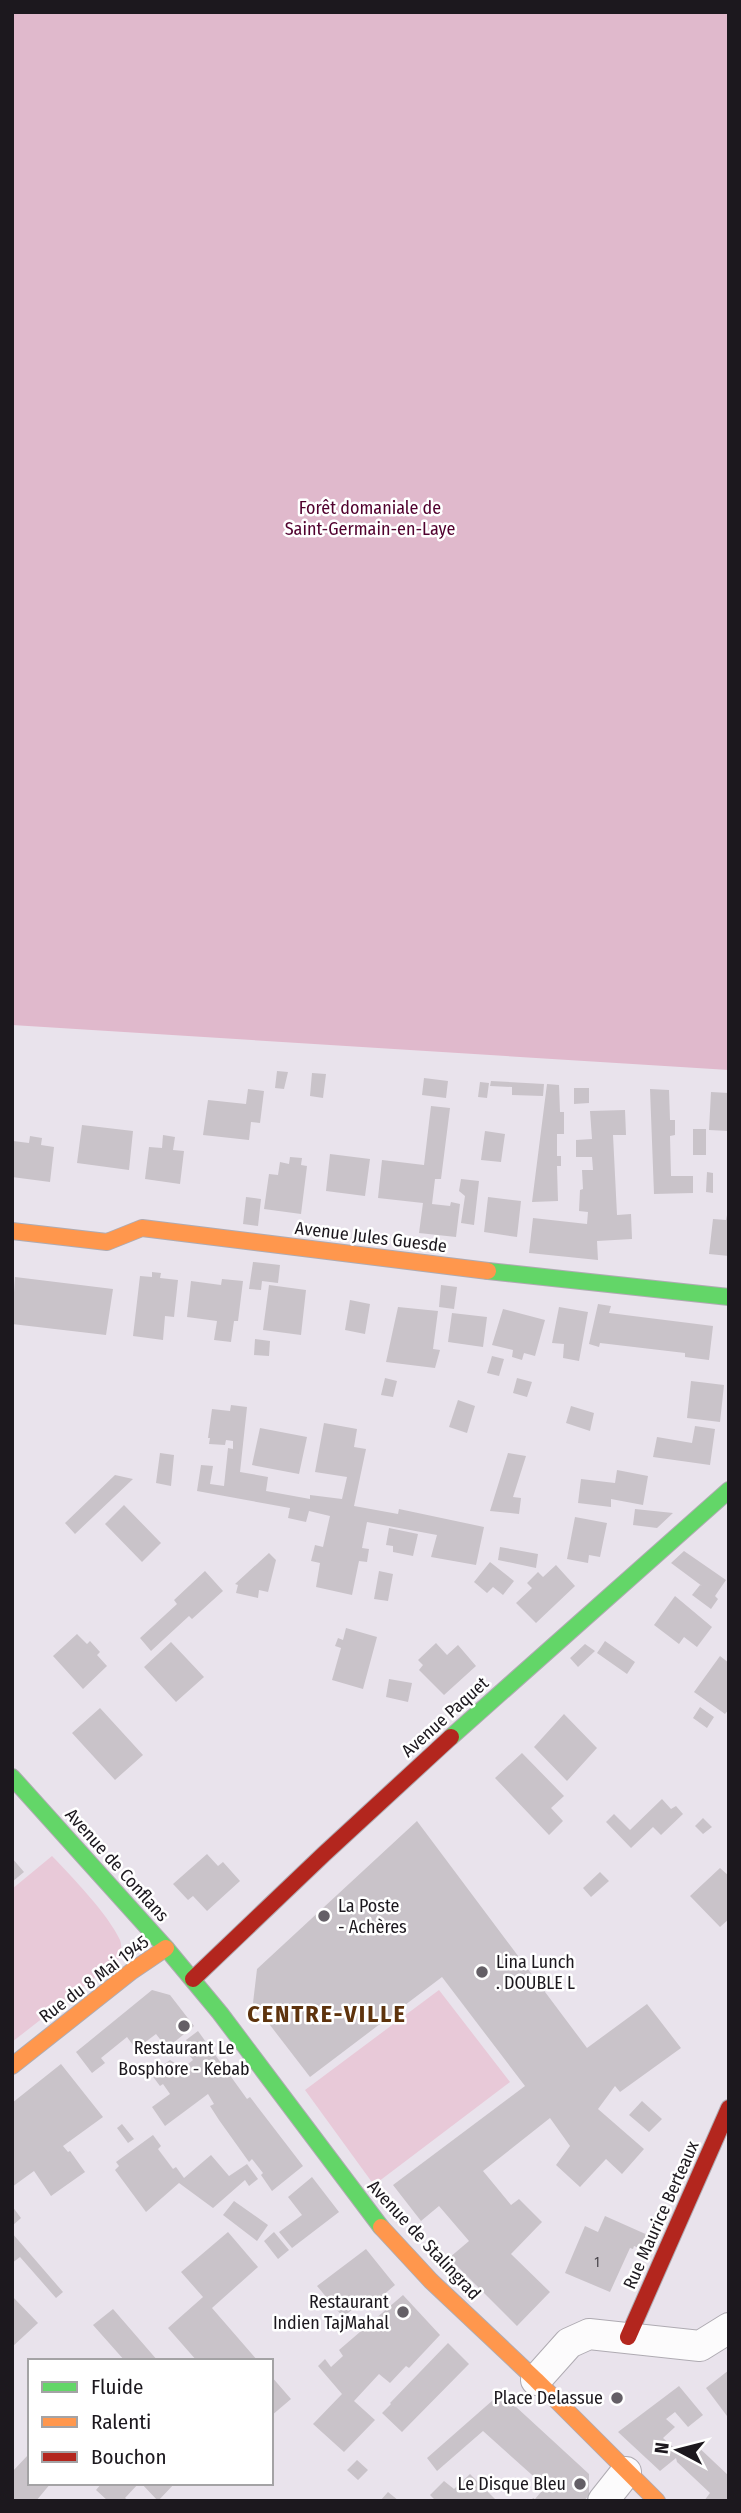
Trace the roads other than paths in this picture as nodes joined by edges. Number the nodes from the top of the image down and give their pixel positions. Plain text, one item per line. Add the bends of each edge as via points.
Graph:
1 (12, 1231) edge
2 (729, 1297) edge
3 (729, 1490) edge
4 (12, 1777) edge
5 (166, 1948) junction
6 (193, 1979) junction
7 (12, 2067) edge
8 (729, 2108) edge
9 (729, 2328) edge
10 (628, 2337) junction
11 (536, 2380) junction
12 (626, 2472) junction
13 (603, 2501) edge
14 (657, 2501) edge

1 - 2 street, Avenue Jules Guesde via 107,1242 142,1228
3 - 6 street, Avenue Paquet via 409,1776
4 - 5 street, Avenue de Conflans
5 - 6 street, Avenue de Conflans
5 - 7 street, Rue du 8 Mai 1945
6 - 11 street, Avenue de Stalingrad via 370,2215 431,2281
8 - 10 street, Rue Maurice Berteaux
9 - 10 street via 700,2346
10 - 11 street via 589,2334 569,2343
11 - 12 street, Avenue de Stalingrad
12 - 13 street
12 - 14 street, Avenue de Stalingrad

